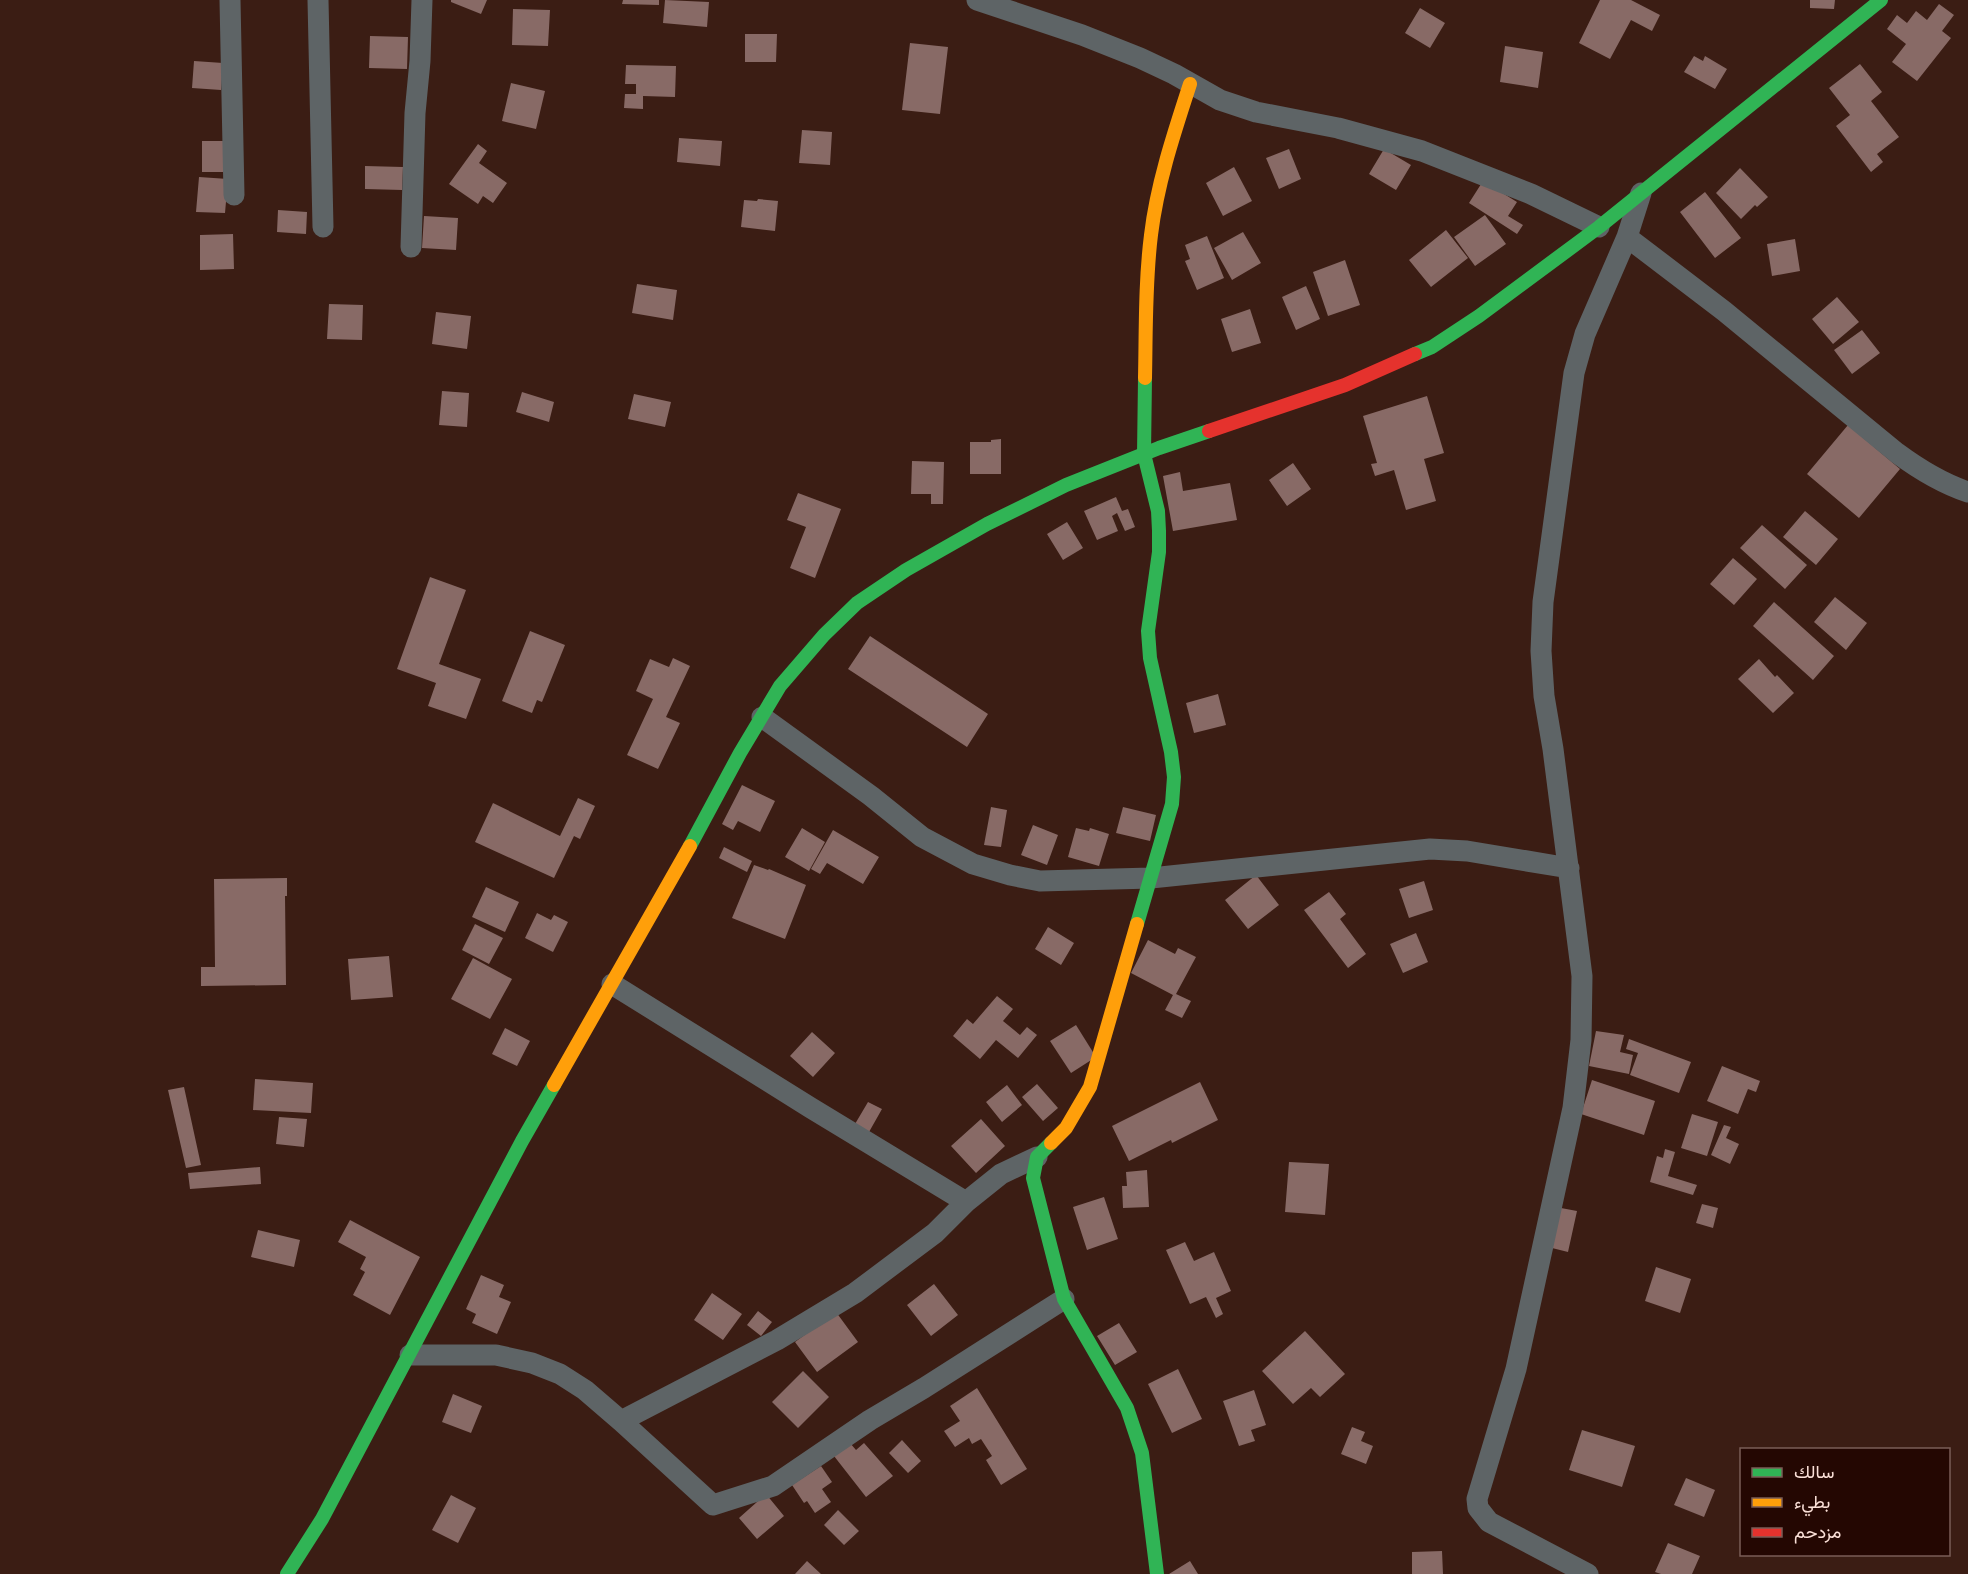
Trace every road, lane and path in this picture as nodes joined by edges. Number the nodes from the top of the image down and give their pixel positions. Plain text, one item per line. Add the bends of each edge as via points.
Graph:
1 (230, 0) edge
2 (318, 0) edge
3 (422, 0) edge
4 (977, 0) edge
5 (1881, 0) edge
6 (1190, 84) junction
7 (1642, 191) junction
8 (234, 195) dead end
9 (323, 227) dead end
10 (1599, 227) junction
11 (1627, 237) junction
12 (411, 247) dead end
13 (1144, 454) junction
14 (1968, 492) edge
15 (762, 717) junction
16 (1569, 868) junction
17 (1151, 878) junction
18 (612, 984) junction
19 (1037, 1157) junction
20 (966, 1202) junction
21 (1064, 1299) junction
22 (410, 1355) junction
23 (621, 1421) junction
24 (287, 1574) edge
25 (1157, 1574) edge
26 (1588, 1574) edge

1 - 8 street
2 - 9 street
3 - 12 street
4 - 6 street via 1082,35 1140,58
5 - 7 street
6 - 10 street via 1220,100 1256,112 1338,128 1422,151 1531,194
6 - 13 street via 1166,159 1150,233
7 - 10 street
7 - 11 street
10 - 13 street via 1432,347 1345,385
11 - 14 street via 1897,453 1925,473
11 - 16 street via 1585,334 1574,373 1542,602 1544,696
13 - 15 street via 1066,485 987,524 857,603 780,686
13 - 17 street via 1159,531 1148,631 1150,658 1174,777 1172,804
15 - 17 street via 922,837 973,864 1040,882
15 - 18 street
16 - 17 street via 1467,851 1430,849
16 - 26 street via 1582,976 1581,1040 1573,1108 1516,1369 1477,1499 1478,1508 1489,1522
17 - 19 street via 1090,1087 1066,1128
18 - 20 street
18 - 22 street via 522,1142
19 - 20 street via 1001,1174
19 - 21 street via 1033,1178
20 - 23 street via 935,1233 855,1293 777,1340
21 - 23 street via 870,1420 773,1486 740,1498 713,1505
21 - 25 street via 1127,1408 1137,1436
22 - 23 street via 496,1355 532,1364 560,1374 585,1390
22 - 24 street via 322,1519

